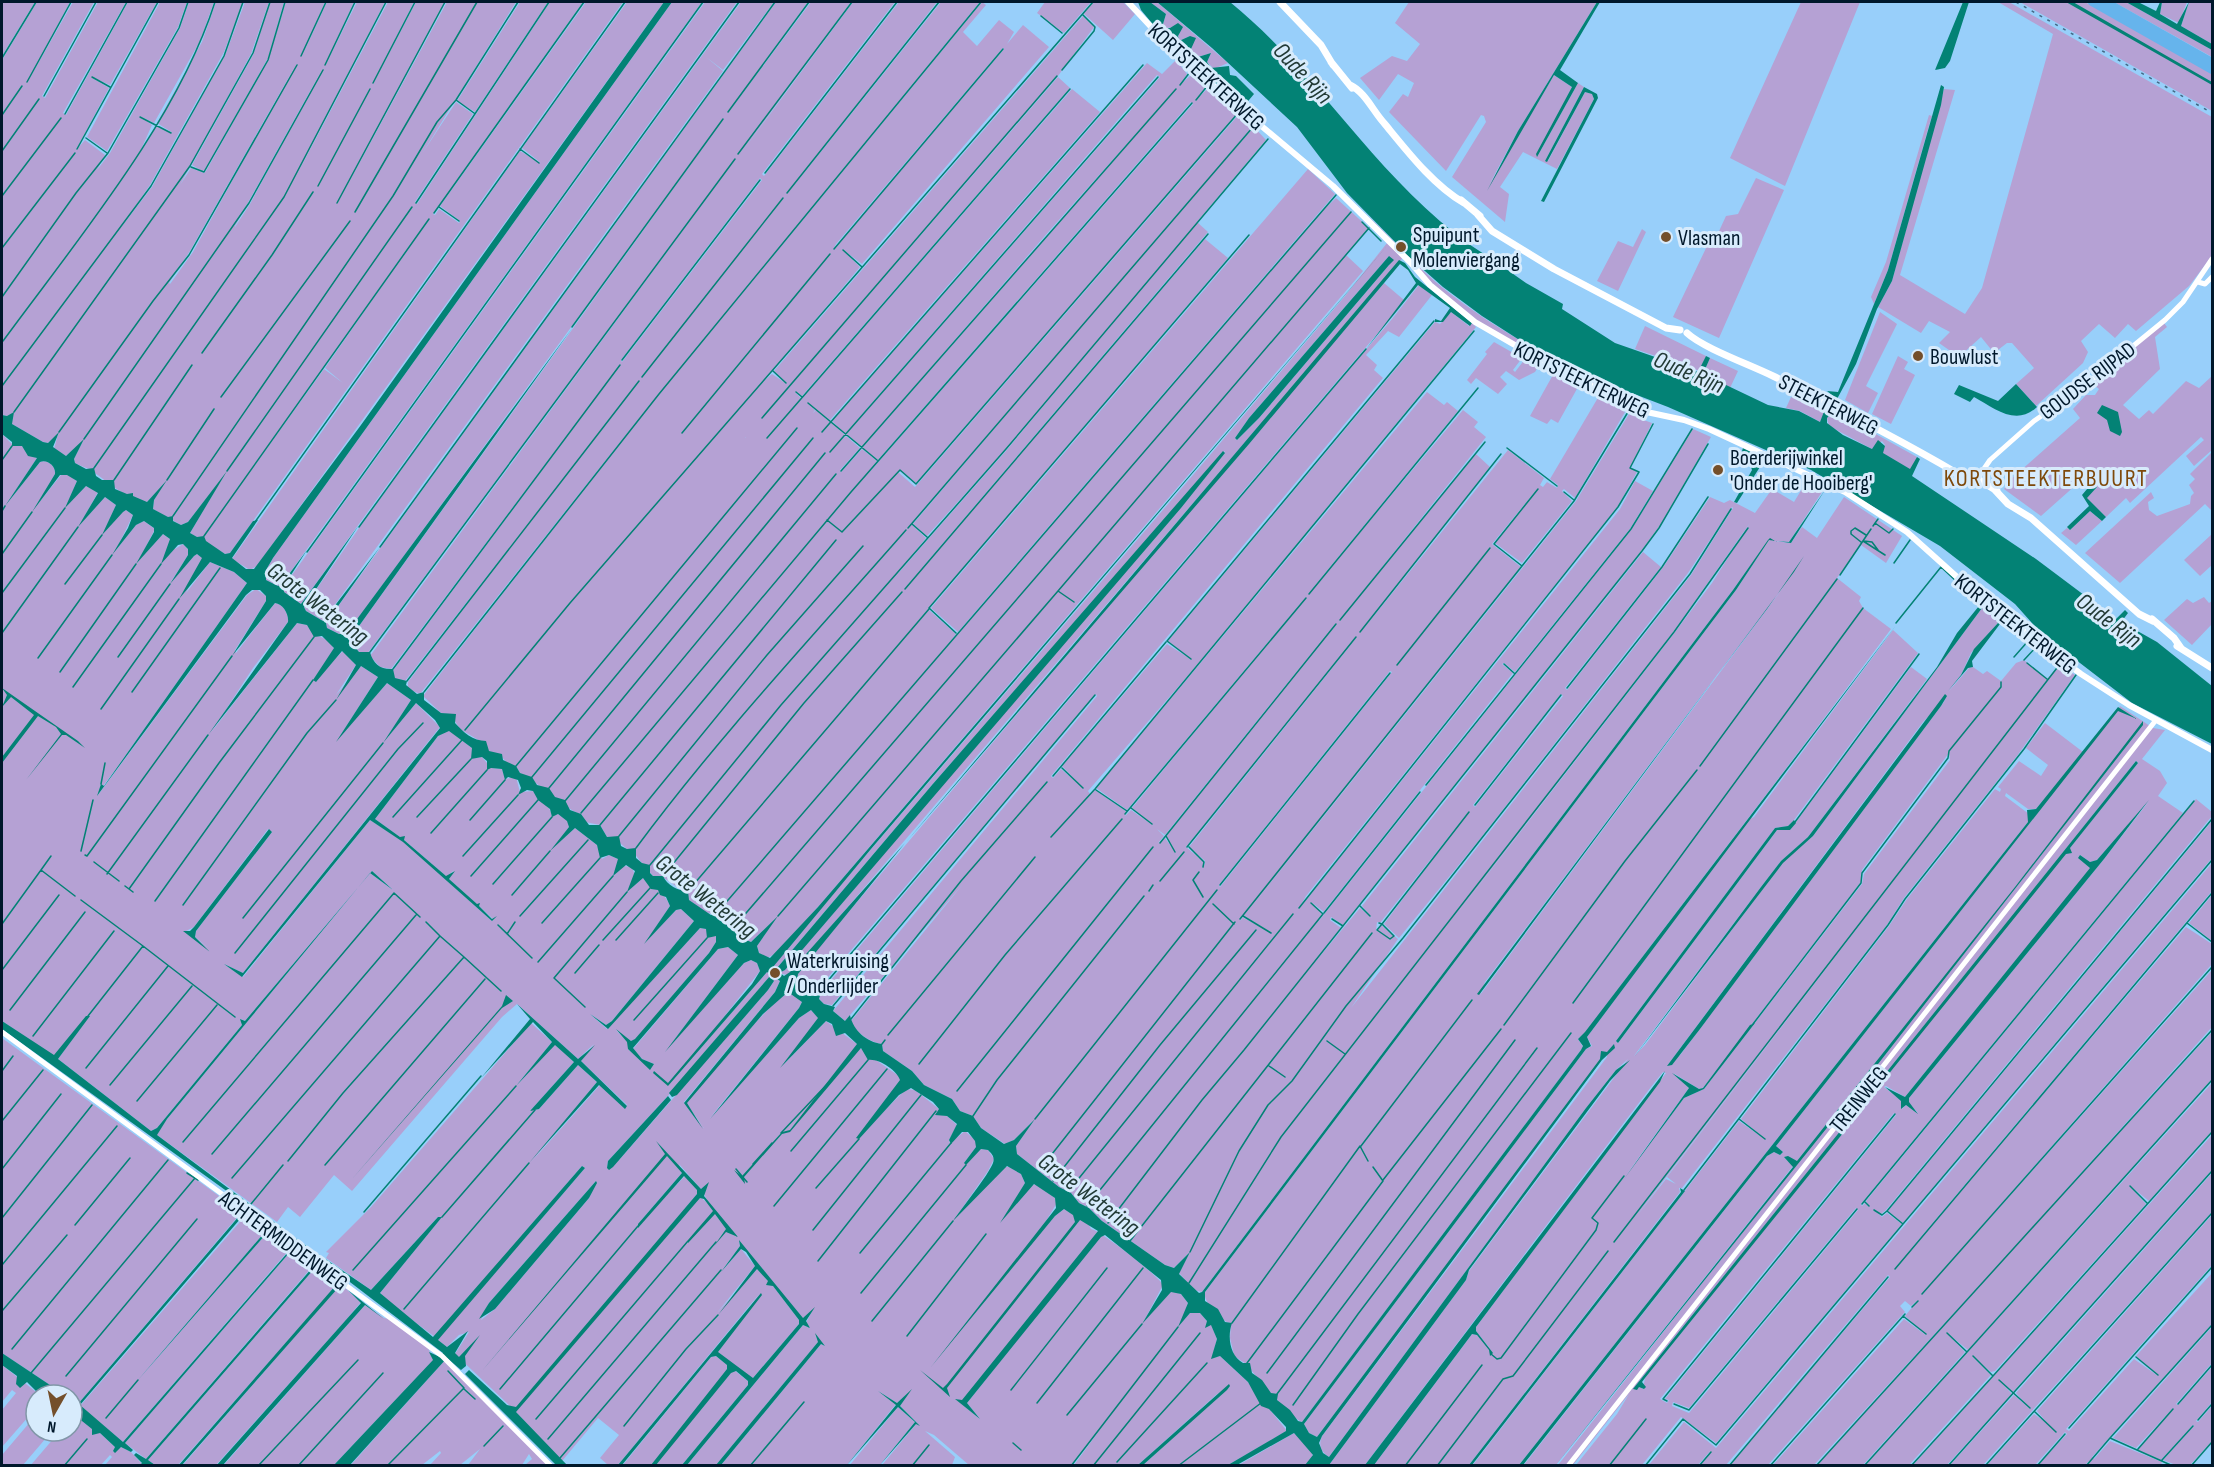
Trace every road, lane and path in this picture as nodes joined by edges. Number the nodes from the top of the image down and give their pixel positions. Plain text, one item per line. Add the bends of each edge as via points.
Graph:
1 (1128, 2) edge
2 (1280, 2) edge
3 (2092, 2) edge
4 (2106, 2) edge
5 (2212, 62) edge
6 (2212, 70) edge
7 (2212, 259) edge
8 (2212, 277) edge
9 (2198, 282) junction
10 (1977, 479) junction
11 (2212, 668) edge
12 (2156, 720) junction
13 (2212, 750) edge
14 (2, 1032) edge
15 (551, 1466) edge
16 (1568, 1466) edge

1 - 12 street, KORTSTEEKTERWEG via 1178,56 1333,186 1430,285 1476,322 1632,407 1709,429 1865,504 1907,532 2028,635 2103,689
2 - 10 main road, STEEKTERWEG via 1436,181 1497,233 1554,269 1666,328 1684,332
3 - 6 highway
4 - 5 highway
7 - 9 street, GOUDSE RIJPAD
8 - 9 street, GOUDSE RIJPAD via 2205,284
9 - 10 street, GOUDSE RIJPAD via 2165,320 2078,391 2034,421 1990,460
10 - 11 main road, STEEKTERWEG via 1995,490 2139,614 2174,638 2181,648
12 - 13 street, KORTSTEEKTERWEG
12 - 16 street, TREINWEG
14 - 15 street, ACHTERMIDDENWEG via 444,1358

